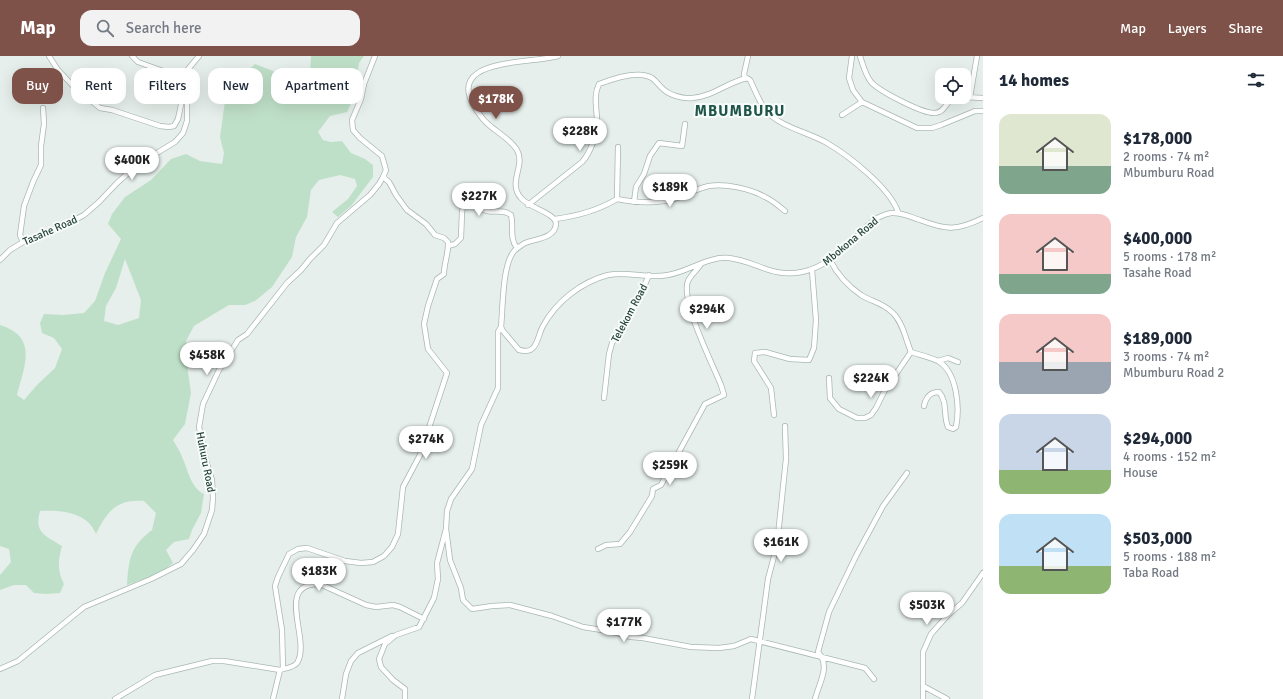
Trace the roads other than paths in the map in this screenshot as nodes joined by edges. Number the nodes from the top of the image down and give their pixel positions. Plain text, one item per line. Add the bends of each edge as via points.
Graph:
1 (49, 56) edge
2 (132, 56) edge
3 (199, 56) edge
4 (375, 56) edge
5 (558, 56) edge
6 (748, 56) edge
7 (852, 56) edge
8 (860, 56) edge
9 (977, 56) edge
10 (155, 68) edge
11 (189, 68) edge
12 (745, 79) junction
13 (971, 91) edge
14 (983, 94) edge
15 (980, 98) edge
16 (862, 102) junction
17 (181, 104) edge
18 (187, 104) edge
19 (946, 104) edge
20 (43, 108) dead end
21 (983, 110) edge
22 (842, 115) dead end
23 (685, 124) dead end
24 (618, 147) dead end
25 (383, 177) junction
26 (617, 199) junction
27 (634, 202) junction
28 (528, 205) junction
29 (785, 211) dead end
30 (898, 212) junction
31 (983, 218) edge
32 (555, 219) junction
33 (22, 242) junction
34 (448, 246) junction
35 (517, 248) junction
36 (0, 260) edge
37 (830, 260) junction
38 (701, 264) junction
39 (812, 270) junction
40 (649, 276) junction
41 (501, 327) junction
42 (911, 352) junction
43 (938, 361) junction
44 (958, 362) dead end
45 (828, 378) dead end
46 (604, 398) dead end
47 (924, 406) dead end
48 (774, 415) dead end
49 (785, 426) dead end
50 (907, 473) dead end
51 (446, 528) junction
52 (598, 549) dead end
53 (983, 573) edge
54 (424, 619) junction
55 (396, 635) junction
56 (759, 642) junction
57 (823, 657) junction
58 (0, 669) edge
59 (282, 670) junction
60 (874, 679) dead end
61 (923, 686) junction
62 (115, 699) edge
63 (272, 699) edge
64 (342, 699) edge
65 (405, 699) edge
66 (752, 699) edge
67 (815, 699) edge
68 (923, 699) edge
69 (947, 699) edge

1 - 17 street via 74,88 100,108 169,127 174,126 178,119
2 - 10 street via 138,62
3 - 11 street
4 - 25 street via 352,120 353,130 382,156 386,170
5 - 28 street via 491,67 474,77 469,87 472,100 484,120 517,150 519,163 515,187 518,195
6 - 12 street
7 - 16 street via 849,78 853,90
8 - 19 street via 868,78 881,90 928,113 942,111
9 - 13 street
12 - 28 street via 693,98 672,94 651,78 640,75 630,75 599,84 595,136 588,155
12 - 30 street via 750,80 768,112 790,126 827,143 855,163 890,197
14 - 15 street
16 - 21 street via 917,128 941,126
16 - 22 street
18 - 33 street, Tasahe Road via 187,121 183,133 175,142 137,165 84,215
20 - 33 street via 41,165 24,206 20,235
23 - 27 street via 682,146 659,143 650,156 636,187
24 - 26 street
25 - 34 street via 407,210 426,224 435,235 444,238
25 - 58 street, Huhuru Road via 370,195 337,223 324,245 287,283 247,334 238,340 219,370 204,404 199,427 212,480 212,510 204,534 193,550 175,567 121,593 84,607 18,661
26 - 27 street
26 - 32 street via 589,213
27 - 29 street via 651,203 677,198 709,186 728,186 739,187 765,197
28 - 32 street via 552,215
30 - 31 street via 952,228 966,226
30 - 37 street, Mbokona Road via 880,216 872,221
32 - 35 street via 555,227 548,235
33 - 36 street, Tasahe Road
34 - 35 street via 461,238 464,206 475,204 486,211 508,212 511,215 512,238
34 - 59 street via 444,274 437,279 424,324 428,350 447,373 420,455 403,487 398,534 384,556 373,562 344,561 307,548 289,554 275,586 282,630
35 - 41 street via 510,258 506,271
37 - 39 street, Mbokona Road
37 - 42 street via 835,270 861,295 881,303 894,314 903,329
38 - 39 street, Mbokona Road via 728,258 780,273 792,274
38 - 40 street, Mbokona Road via 668,275
38 - 52 street via 688,281 690,311 724,395 705,404 661,485 653,489 652,496 630,532 620,544 606,545
39 - 48 street via 816,320 814,348 809,360 790,359 764,352 755,354 754,361 771,388
40 - 41 street, Mbokona Road via 607,276 576,290 549,316 531,350 519,350
40 - 46 street, Telekom Road via 612,343
41 - 51 street via 498,332 498,388 481,425 472,469 451,499
42 - 43 street
42 - 45 street via 876,408 865,418 857,418 839,409 830,398
43 - 44 street via 948,358
43 - 47 street via 948,372 954,385 958,401 956,427 948,427 943,396 939,392 928,396
49 - 56 street via 786,460 777,545 768,579
50 - 57 street via 883,506 829,612 818,652
51 - 54 street via 437,563 438,579 434,598
51 - 56 street via 450,560 462,588 463,600 472,609 510,605 583,627 691,647 719,648 734,646 751,639
53 - 61 street via 962,603 931,634 923,652
54 - 55 street via 419,627
54 - 59 street via 393,605 366,605 320,584 306,586 299,590 296,598 299,657 291,668
55 - 64 street via 358,653 351,660
55 - 65 street via 385,644 379,659 381,667 405,689
56 - 57 street
56 - 66 street
57 - 60 street via 865,668
57 - 67 street via 824,672
59 - 62 street via 212,661 155,675
59 - 63 street
61 - 68 street
61 - 69 street

